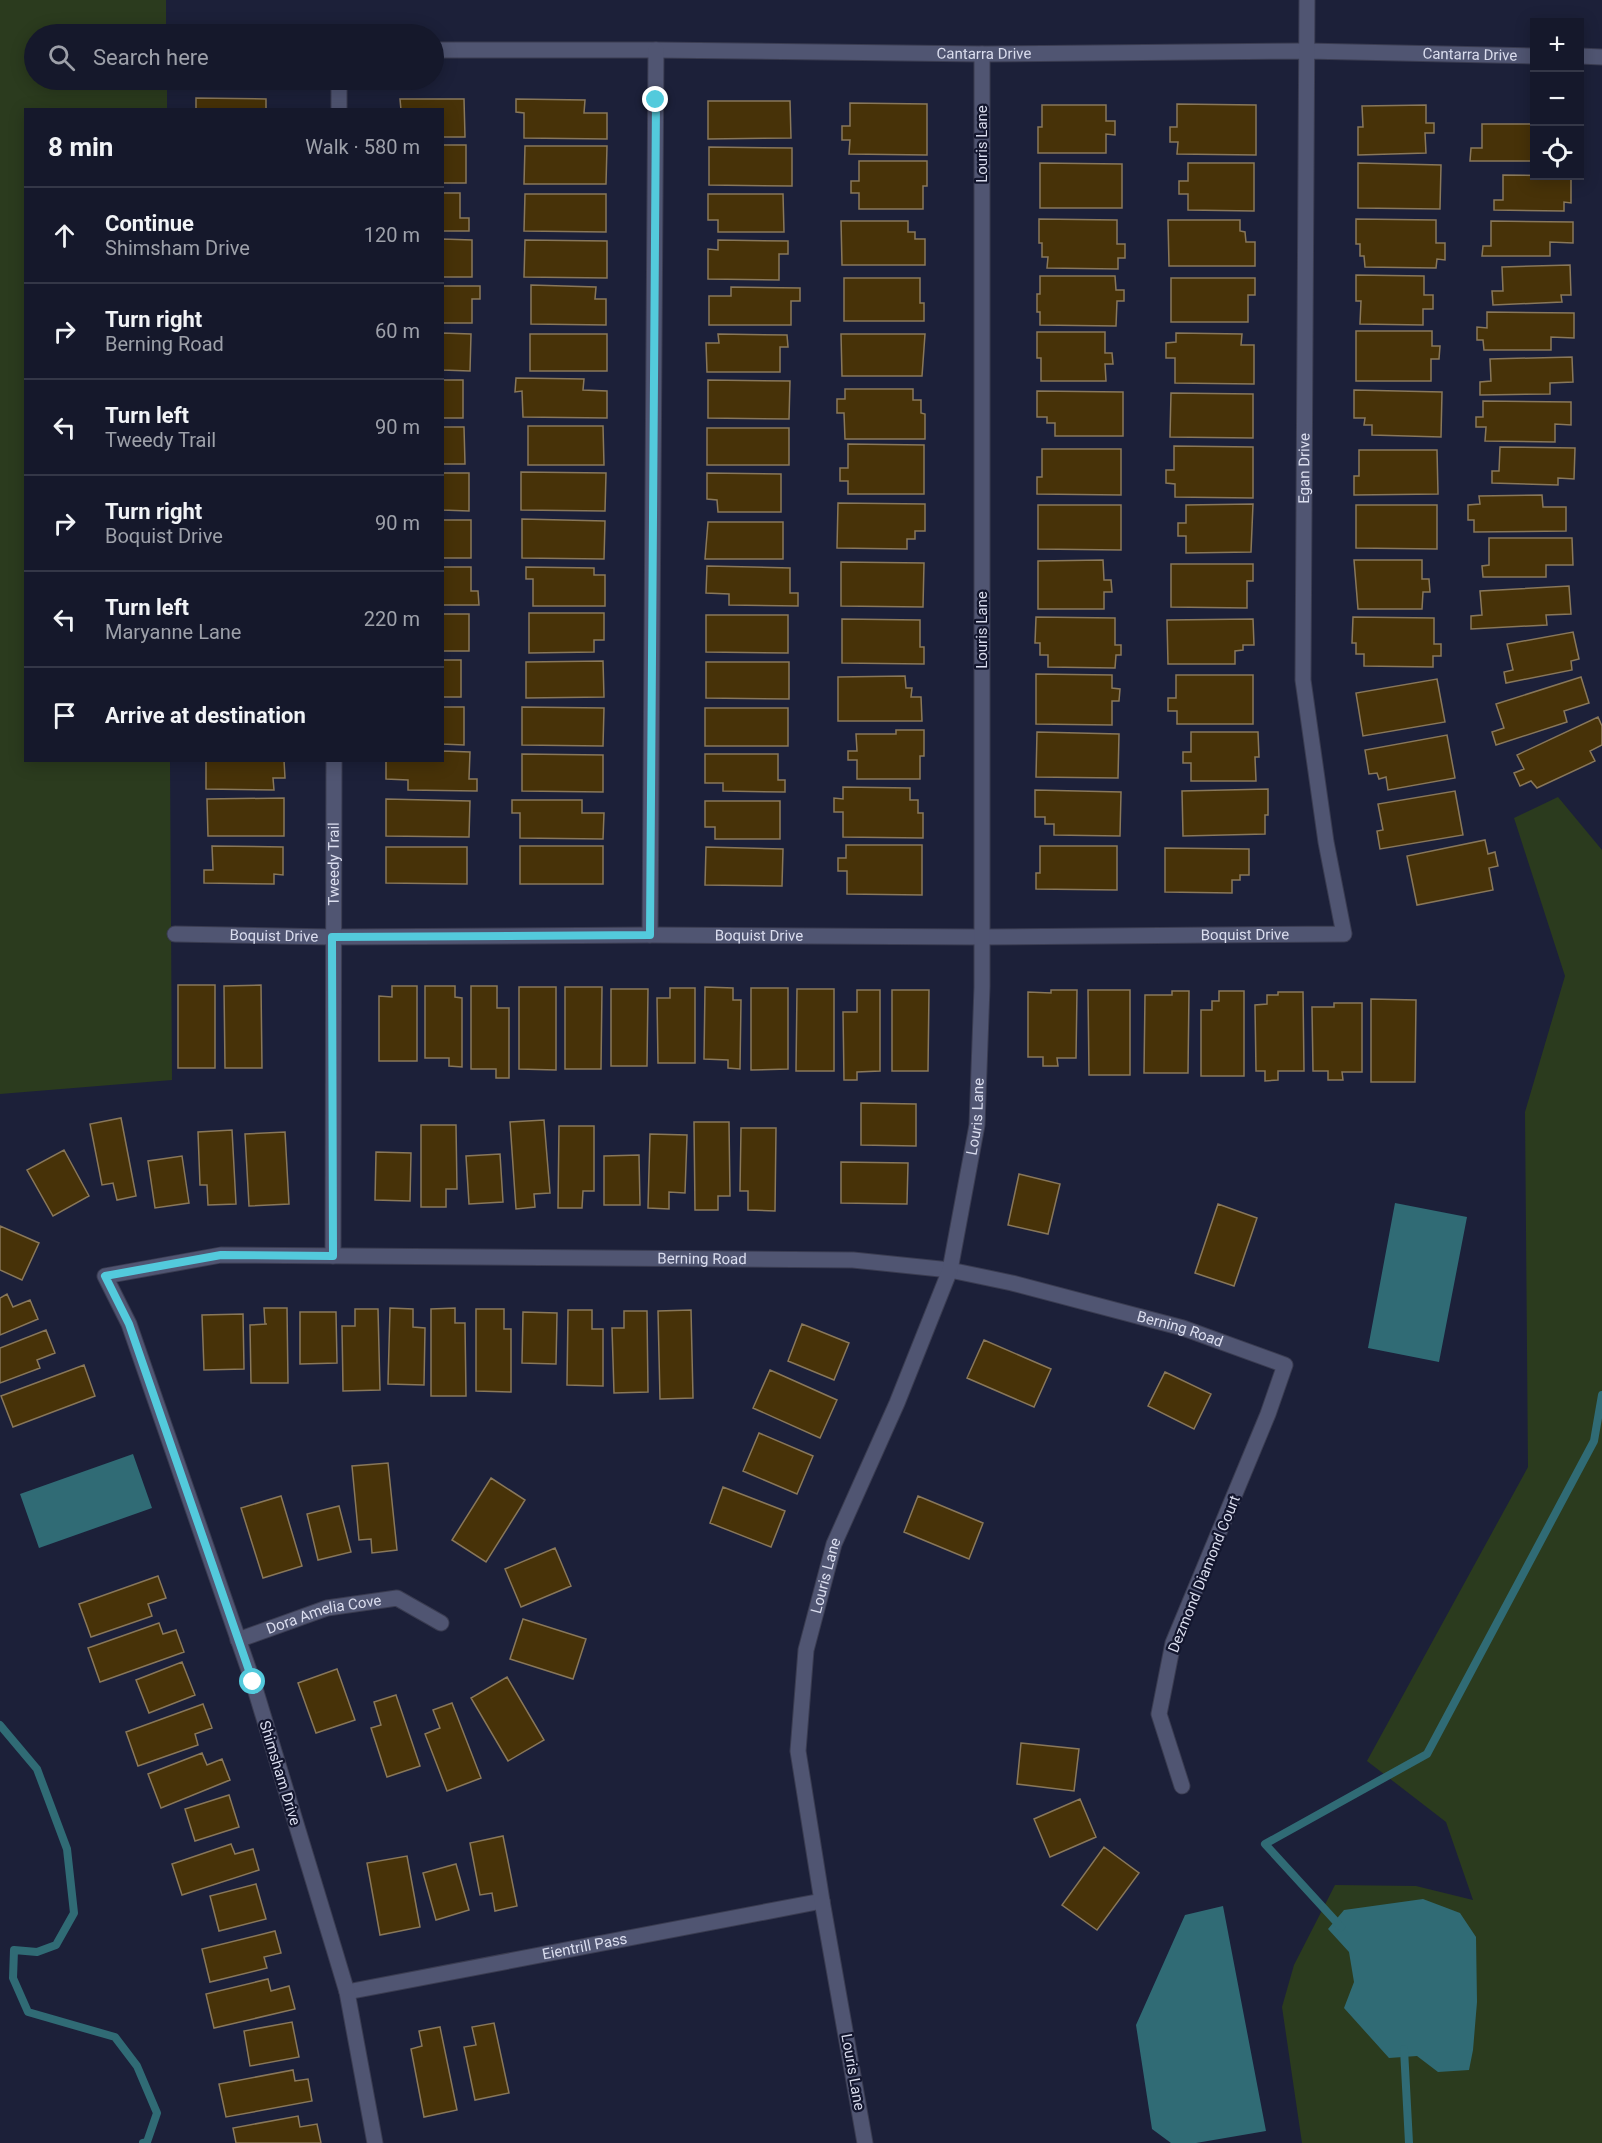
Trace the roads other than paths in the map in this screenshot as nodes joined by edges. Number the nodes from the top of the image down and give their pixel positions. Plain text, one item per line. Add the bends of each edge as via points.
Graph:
1 (1307, 0) edge
2 (444, 50) edge
3 (656, 50) junction
4 (1306, 51) junction
5 (982, 54) junction
6 (1530, 56) edge
7 (1584, 56) edge
8 (1602, 57) edge
9 (339, 90) edge
10 (339, 108) edge
11 (334, 762) edge
12 (175, 934) dead end
13 (1344, 934) joint
14 (650, 935) junction
15 (332, 937) junction
16 (982, 937) junction
17 (333, 1256) junction
18 (950, 1270) junction
19 (105, 1276) joint
20 (1284, 1366) joint
21 (441, 1623) dead end
22 (238, 1640) junction
23 (1182, 1786) dead end
24 (822, 1901) junction
25 (347, 1992) junction
26 (375, 2143) edge
27 (866, 2143) edge

1 - 4 street, Egan Drive
2 - 3 street, Cantarra Drive
3 - 5 street, Cantarra Drive
3 - 14 street
4 - 5 street, Cantarra Drive
4 - 6 street, Cantarra Drive
4 - 13 street, Egan Drive via 1302,680
5 - 16 street, Louris Lane
7 - 8 street
9 - 10 street
11 - 15 street, Tweedy Trail
12 - 15 street, Boquist Drive
13 - 16 street, Boquist Drive
14 - 15 street, Boquist Drive
14 - 16 street, Boquist Drive
15 - 17 street, Tweedy Trail
16 - 18 street, Louris Lane via 977,1125
17 - 18 street, Berning Road via 853,1260
17 - 19 street, Berning Road via 221,1255
18 - 20 street, Berning Road via 1184,1328
18 - 24 street, Louris Lane via 897,1403 834,1544 806,1650 798,1751
19 - 22 street, Shimsham Drive via 129,1324
20 - 23 street, Dezmond Diamond Court via 1268,1414 1173,1643 1159,1714
21 - 22 street, Dora Amelia Cove via 398,1598 327,1608
22 - 25 street, Shimsham Drive
24 - 25 street, Eientrill Pass
24 - 27 street, Louris Lane
25 - 26 street, Shimsham Drive

